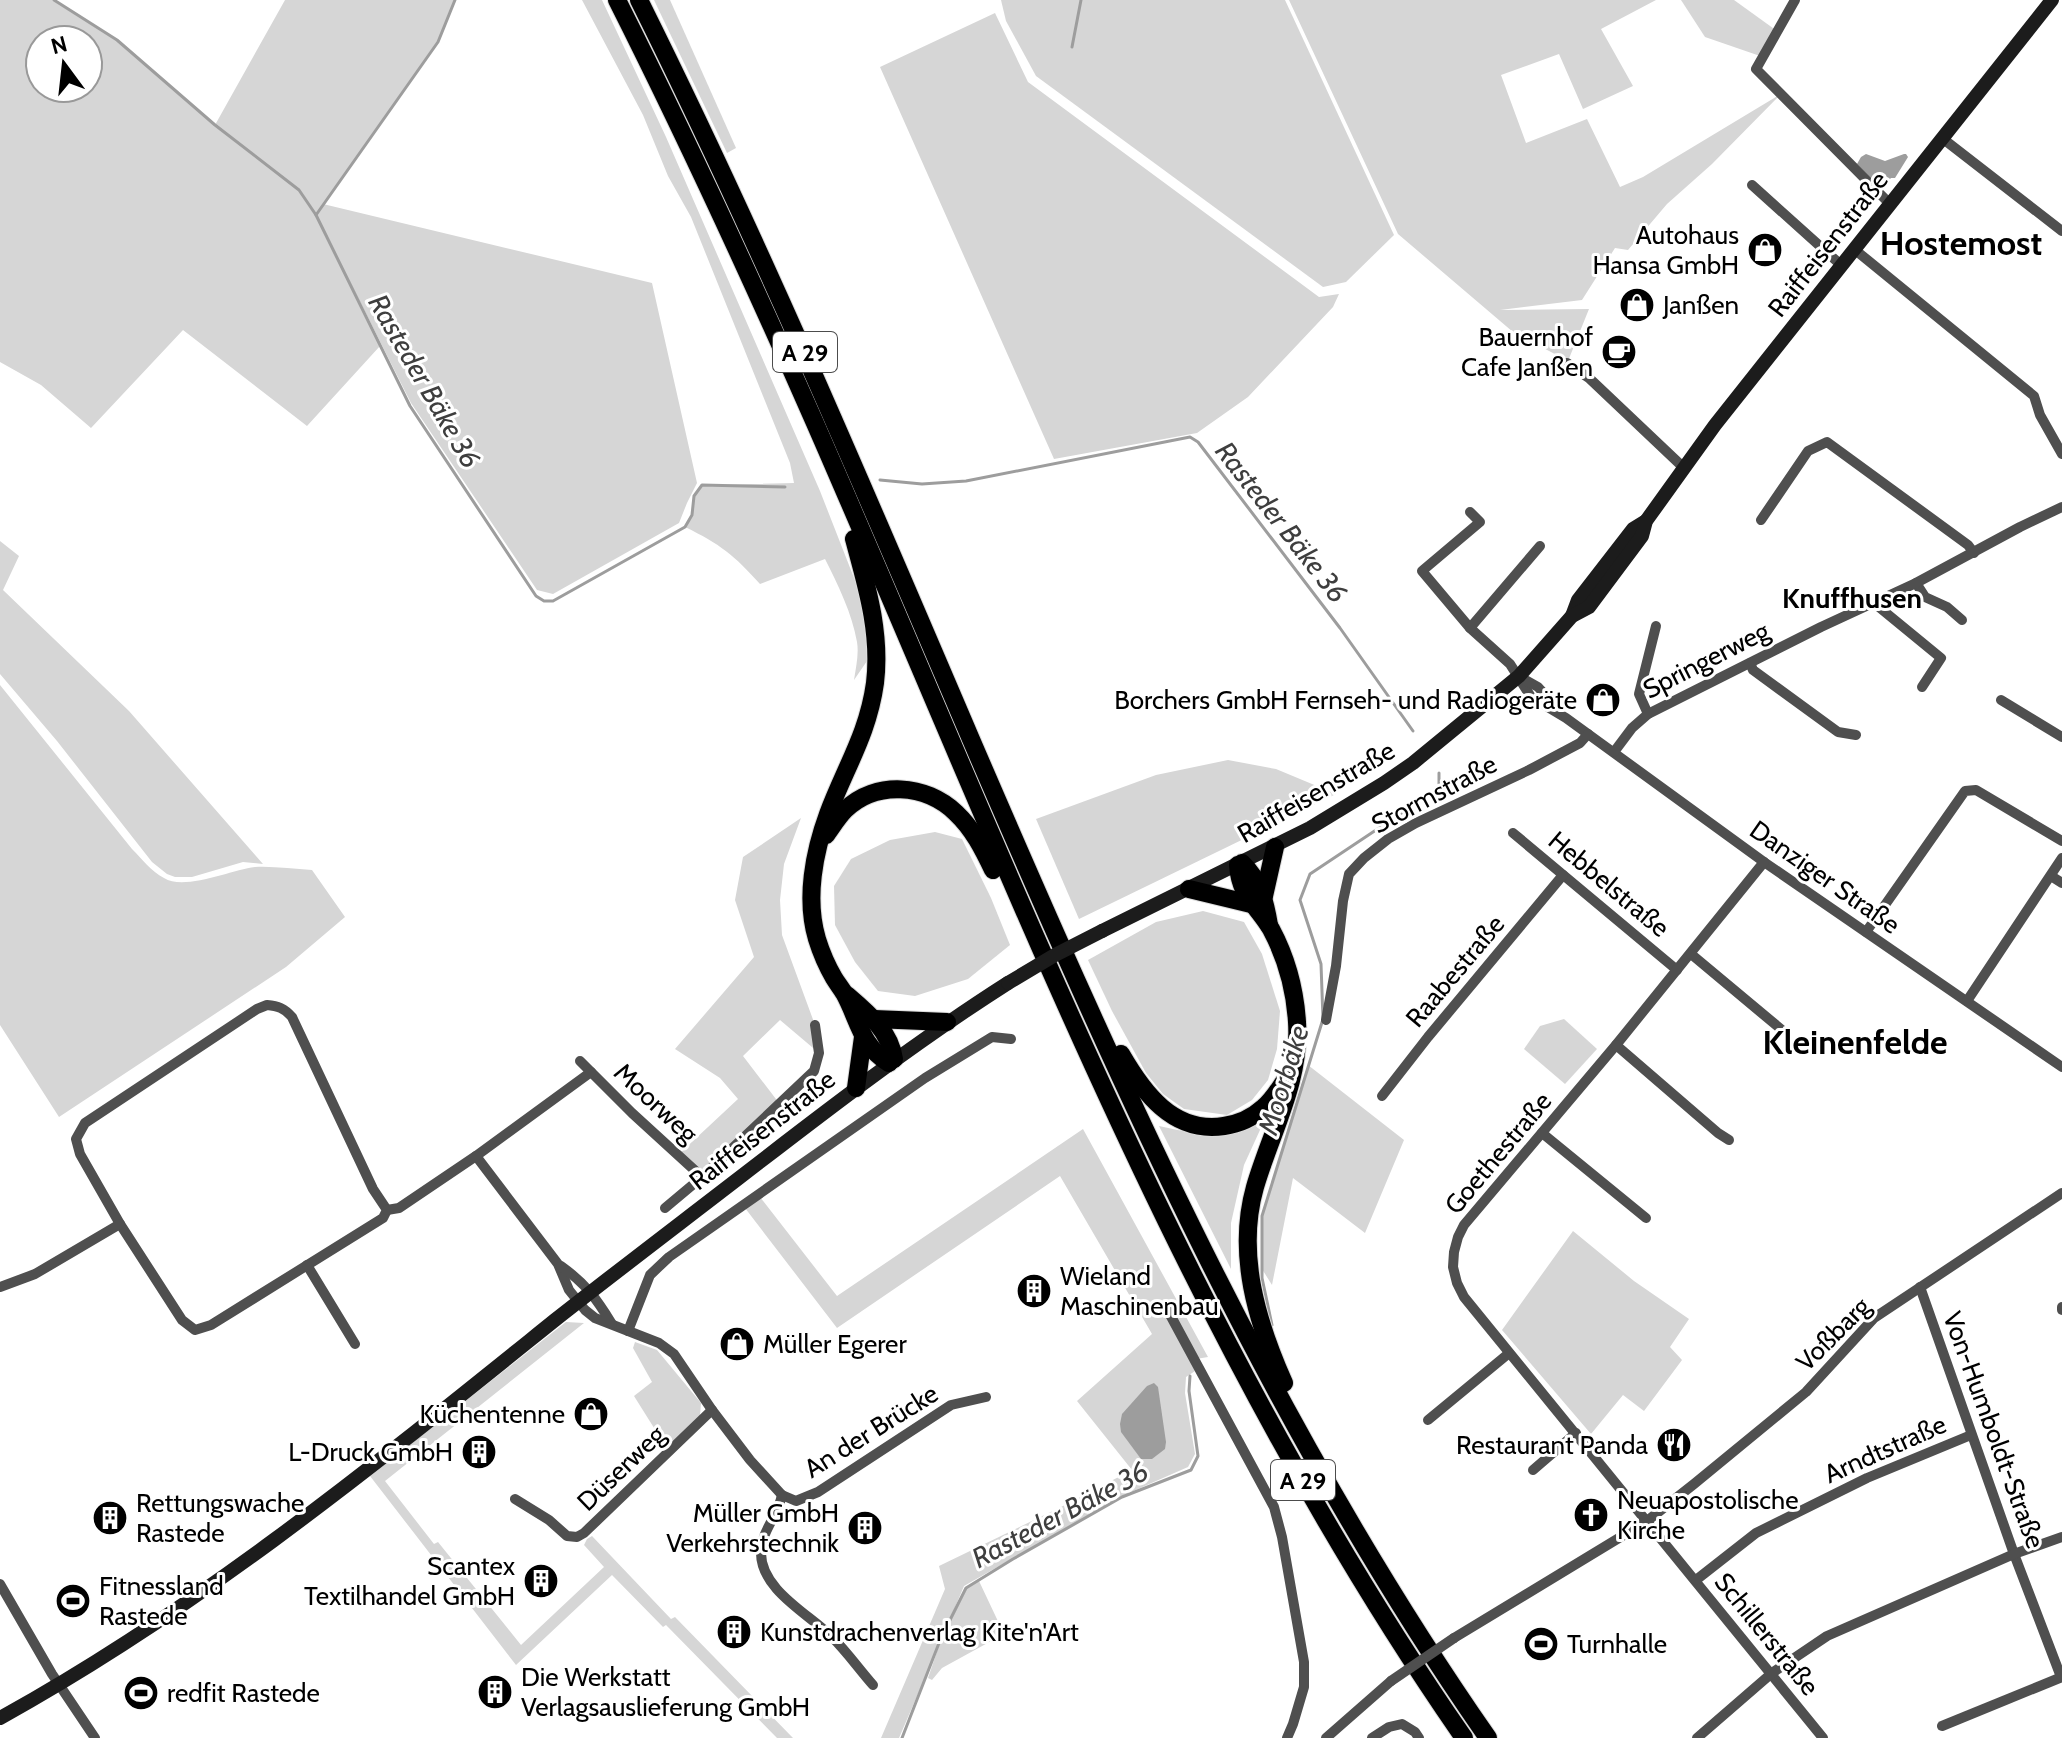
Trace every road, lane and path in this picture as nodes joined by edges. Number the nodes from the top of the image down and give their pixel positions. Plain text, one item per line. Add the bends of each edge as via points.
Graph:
1 (617, 0) edge
2 (639, 0) edge
3 (1795, 0) edge
4 (2052, 0) edge
5 (1942, 138) junction
6 (1752, 185) dead end
7 (1890, 204) junction
8 (2062, 231) edge
9 (1854, 249) junction
10 (1841, 265) junction
11 (1567, 363) dead end
12 (815, 425) junction
13 (2062, 454) edge
14 (1684, 468) junction
15 (2062, 507) edge
16 (1470, 512) dead end
17 (1761, 520) dead end
18 (1540, 546) dead end
19 (1974, 553) junction
20 (1916, 583) junction
21 (1874, 603) junction
22 (1962, 620) dead end
23 (1656, 626) dead end
24 (1470, 628) junction
25 (1750, 663) junction
26 (1519, 676) junction
27 (1922, 687) dead end
28 (2001, 700) dead end
29 (1648, 714) junction
30 (1588, 734) junction
31 (1856, 735) dead end
32 (2062, 737) edge
33 (1614, 752) junction
34 (1513, 833) dead end
35 (2062, 841) edge
36 (820, 844) junction
37 (1275, 847) junction
38 (2062, 858) edge
39 (1764, 862) junction
40 (1240, 864) junction
41 (1563, 875) junction
42 (2051, 876) junction
43 (2062, 883) edge
44 (1189, 889) junction
45 (1257, 900) junction
46 (1866, 932) junction
47 (1691, 954) junction
48 (1071, 968) junction
49 (1677, 970) junction
50 (1052, 975) junction
51 (844, 992) junction
52 (1967, 1001) junction
53 (874, 1019) junction
54 (1326, 1020) dead end
55 (947, 1022) junction
56 (815, 1025) dead end
57 (1782, 1030) dead end
58 (863, 1037) junction
59 (1011, 1039) dead end
60 (1616, 1045) junction
61 (580, 1061) dead end
62 (892, 1061) junction
63 (2062, 1067) edge
64 (1293, 1069) junction
65 (591, 1072) junction
66 (856, 1088) junction
67 (1382, 1096) dead end
68 (1542, 1133) junction
69 (1729, 1140) dead end
70 (476, 1156) junction
71 (702, 1177) junction
72 (2062, 1193) edge
73 (665, 1208) dead end
74 (387, 1210) junction
75 (1646, 1218) dead end
76 (120, 1224) junction
77 (307, 1265) junction
78 (0, 1287) edge
79 (1920, 1287) junction
80 (585, 1297) junction
81 (1167, 1309) dead end
82 (628, 1331) junction
83 (355, 1344) dead end
84 (1508, 1354) junction
85 (986, 1397) dead end
86 (712, 1410) junction
87 (1428, 1420) dead end
88 (1576, 1433) junction
89 (1971, 1435) junction
90 (1533, 1470) dead end
91 (782, 1495) junction
92 (515, 1499) dead end
93 (1647, 1521) junction
94 (1354, 1530) junction
95 (2062, 1537) edge
96 (2014, 1554) junction
97 (1696, 1580) junction
98 (0, 1584) edge
99 (1772, 1673) junction
100 (2061, 1677) edge
101 (59, 1684) junction
102 (873, 1685) dead end
103 (0, 1718) edge
104 (1942, 1726) dead end
105 (95, 1738) edge
106 (1287, 1738) edge
107 (1326, 1738) edge
108 (1372, 1738) edge
109 (1419, 1738) edge
110 (1464, 1738) edge
111 (1488, 1738) edge
112 (1697, 1738) edge
113 (1823, 1738) edge

1 - 12 highway, A 29
2 - 48 highway, A 29 via 770,273
3 - 7 street via 1756,69
4 - 5 main road, Raiffeisenstraße
5 - 7 main road, Raiffeisenstraße
5 - 8 street
6 - 10 street
7 - 9 main road, Raiffeisenstraße
9 - 10 main road, Raiffeisenstraße
9 - 13 street via 2034,396
10 - 14 main road, Raiffeisenstraße
11 - 14 street
12 - 36 highway via 814,445 851,531 868,589 877,659 865,728
12 - 50 highway, A 29
14 - 26 main road, Raiffeisenstraße via 1589,607 1572,616
15 - 19 street, Springerweg
16 - 24 street, Danziger Straße via 1480,522 1422,571
17 - 19 street via 1808,451 1827,442
18 - 24 street
19 - 20 street, Springerweg
20 - 21 street, Springerweg
20 - 22 street via 1925,597
21 - 25 street, Springerweg
21 - 27 street via 1941,658
23 - 29 street via 1639,694
24 - 26 street, Danziger Straße
25 - 29 street, Springerweg
25 - 31 street via 1838,732
26 - 30 street, Danziger Straße via 1531,697
26 - 37 main road, Raiffeisenstraße via 1413,763
28 - 32 street
29 - 33 street, Springerweg
30 - 33 street, Danziger Straße
30 - 54 street, Stormstraße via 1529,770 1388,839 1349,874
33 - 39 street, Danziger Straße
34 - 41 street, Hebbelstraße
35 - 46 street via 1976,790 1965,791
36 - 50 highway, A 29 via 845,810 876,792 909,789 945,804 983,848 1028,943
36 - 51 highway, A 29 via 812,917 824,958
37 - 40 main road, Raiffeisenstraße
37 - 45 highway
38 - 42 street
39 - 46 street, Danziger Straße
39 - 47 street, Goethestraße
40 - 44 main road, Raiffeisenstraße
40 - 45 highway, A 29 via 1239,877
41 - 49 street, Hebbelstraße
41 - 67 street, Raabestraße
42 - 43 street
42 - 52 street
44 - 45 highway
44 - 55 main road, Raiffeisenstraße, bridge via 1055,955
45 - 64 highway, A 29 via 1292,981 1298,1026
46 - 52 street, Danziger Straße
47 - 49 street, Goethestraße
47 - 57 street
48 - 64 highway, A 29 via 1088,985 1145,1093 1187,1123 1217,1127 1247,1119 1272,1099
48 - 94 highway, A 29 via 1237,1318
49 - 60 street, Goethestraße
50 - 110 highway, A 29 via 1161,1211 1270,1423 1377,1607
51 - 53 highway, A 29
51 - 58 highway
52 - 63 street, Danziger Straße
53 - 55 highway
53 - 62 highway, A 29 via 892,1047
55 - 62 main road, Raiffeisenstraße
56 - 71 street, Moorweg via 819,1053 814,1071
58 - 62 highway via 880,1057
58 - 66 highway
59 - 82 street via 992,1037 925,1078 669,1257 650,1275
60 - 68 street, Goethestraße
60 - 69 street
61 - 65 street, Moorweg
62 - 66 main road, Raiffeisenstraße
64 - 94 highway via 1249,1219 1251,1281 1271,1354 1351,1505
65 - 70 street
65 - 71 street, Moorweg
66 - 80 main road, Raiffeisenstraße
68 - 75 street
68 - 84 street, Goethestraße via 1464,1225 1454,1252 1453,1267 1464,1297
70 - 74 street via 399,1208
70 - 80 street, An der Brücke via 558,1264 581,1280
71 - 73 street, Moorweg
72 - 79 street, Voßbarg
74 - 76 street via 292,1017 277,1005 267,1005 79,1131 80,1154
74 - 77 street via 383,1218
76 - 77 street via 182,1320 195,1330
76 - 78 street via 35,1274
77 - 83 street
79 - 89 street, Von-Humboldt-Straße
79 - 93 street, Voßbarg via 1874,1318 1806,1392
80 - 82 street, An der Brücke via 612,1324
80 - 101 main road, Raiffeisenstraße via 242,1565
81 - 106 street via 1274,1507 1304,1662 1304,1687
82 - 86 street, An der Brücke via 674,1354
84 - 87 street
84 - 88 street, Goethestraße
85 - 91 street, An der Brücke via 951,1405 818,1492 796,1501
86 - 91 street, An der Brücke
86 - 92 street, Düserweg via 577,1537 567,1536
88 - 90 street
88 - 93 street, Goethestraße
89 - 96 street, Von-Humboldt-Straße
89 - 97 street, Arndtstraße via 1867,1478 1756,1533
91 - 102 street, An der Brücke via 761,1544 764,1571
93 - 97 street, Schillerstraße
93 - 107 street, Voßbarg, bridge via 1454,1638 1391,1681
94 - 111 highway, A 29
95 - 96 street
96 - 99 street via 1827,1636
96 - 100 street, Von-Humboldt-Straße
97 - 99 street, Schillerstraße
98 - 101 street
99 - 112 street
99 - 113 street, Schillerstraße
100 - 104 street
101 - 103 main road, Raiffeisenstraße
101 - 105 street
108 - 109 street via 1402,1724

